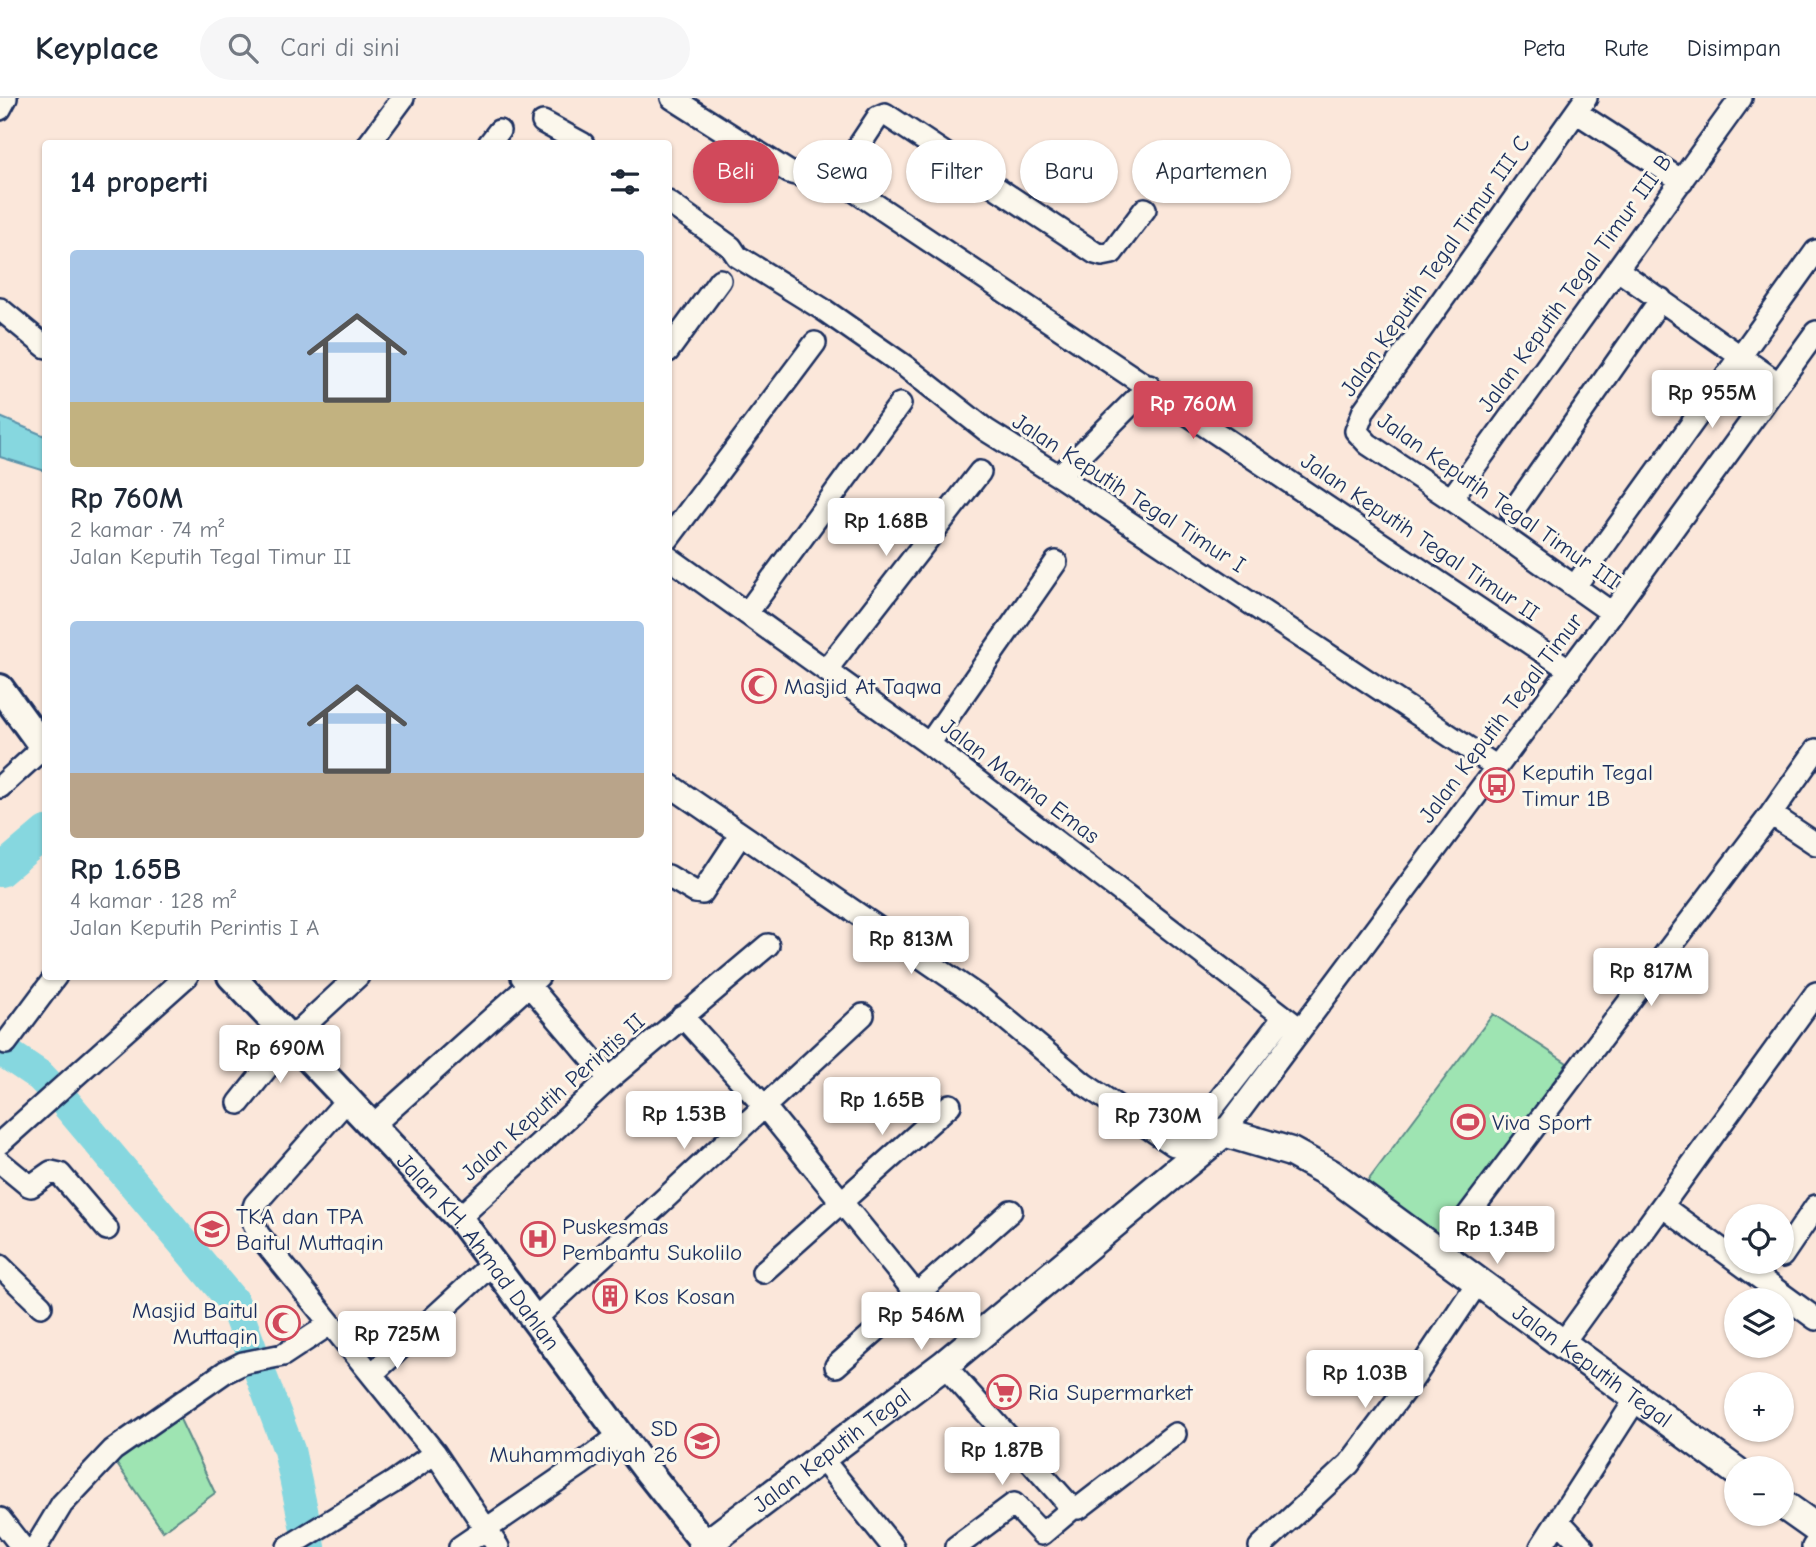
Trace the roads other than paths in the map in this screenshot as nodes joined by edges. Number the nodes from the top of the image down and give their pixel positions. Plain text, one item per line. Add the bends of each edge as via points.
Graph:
1 (6, 98) edge
2 (403, 98) edge
3 (673, 98) edge
4 (1741, 98) edge
5 (1581, 105) edge
6 (0, 109) edge
7 (543, 122) dead end
8 (372, 140) edge
9 (576, 140) edge
10 (863, 140) edge
11 (793, 173) edge
12 (1682, 181) junction
13 (874, 203) edge
14 (672, 205) edge
15 (1145, 209) dead end
16 (1816, 251) edge
17 (1618, 270) junction
18 (720, 280) dead end
19 (1661, 299) junction
20 (0, 309) edge
21 (1816, 332) edge
22 (42, 344) edge
23 (815, 344) dead end
24 (672, 346) edge
25 (1740, 356) junction
26 (1778, 383) junction
27 (1149, 386) junction
28 (900, 404) dead end
29 (1356, 431) joint
30 (980, 472) dead end
31 (1059, 476) junction
32 (1451, 499) junction
33 (1512, 512) dead end
34 (672, 534) edge
35 (672, 560) edge
36 (1056, 562) dead end
37 (1575, 586) junction
38 (1612, 613) junction
39 (747, 614) junction
40 (826, 670) junction
41 (1570, 670) junction
42 (0, 688) edge
43 (929, 744) junction
44 (42, 747) edge
45 (1816, 750) edge
46 (42, 752) edge
47 (1497, 767) junction
48 (0, 787) edge
49 (672, 787) edge
50 (1771, 814) junction
51 (741, 834) junction
52 (1816, 844) edge
53 (672, 878) edge
54 (768, 945) dead end
55 (53, 980) edge
56 (182, 980) edge
57 (235, 980) edge
58 (354, 980) edge
59 (529, 980) edge
60 (531, 980) edge
61 (1816, 993) edge
62 (863, 1015) dead end
63 (682, 1016) junction
64 (1292, 1023) junction
65 (289, 1040) junction
66 (6, 1043) dead end
67 (609, 1079) junction
68 (347, 1100) junction
69 (239, 1103) dead end
70 (950, 1105) dead end
71 (764, 1106) junction
72 (373, 1128) junction
73 (1213, 1128) junction
74 (0, 1143) edge
75 (0, 1162) edge
76 (842, 1201) junction
77 (1662, 1206) junction
78 (1816, 1206) edge
79 (1011, 1211) dead end
80 (458, 1218) junction
81 (107, 1229) dead end
82 (1794, 1238) edge
83 (1724, 1251) edge
84 (1440, 1252) junction
85 (492, 1263) junction
86 (0, 1266) edge
87 (763, 1272) dead end
88 (1755, 1274) edge
89 (1769, 1274) edge
90 (1764, 1281) junction
91 (1478, 1282) junction
92 (917, 1294) junction
93 (41, 1306) dead end
94 (535, 1319) junction
95 (1816, 1319) edge
96 (330, 1324) junction
97 (1562, 1344) junction
98 (944, 1365) junction
99 (836, 1366) dead end
100 (372, 1374) junction
101 (1636, 1399) junction
102 (1175, 1434) dead end
103 (620, 1435) junction
104 (435, 1453) junction
105 (822, 1459) junction
106 (1724, 1462) edge
107 (1074, 1507) junction
108 (1794, 1512) edge
109 (0, 1519) edge
110 (1559, 1521) junction
111 (1816, 1528) edge
112 (492, 1538) edge
113 (299, 1541) edge
114 (705, 1546) edge
115 (22, 1547) edge
116 (36, 1547) edge
117 (460, 1547) edge
118 (893, 1547) edge
119 (957, 1547) edge
120 (1260, 1547) edge
121 (1541, 1547) edge
122 (1583, 1547) edge

1 - 6 street
2 - 8 street
3 - 11 street
4 - 12 street, Jalan Keputih Tegal Timur III B
5 - 12 street
5 - 29 street, Jalan Keputih Tegal Timur III C via 1364,410
7 - 9 street
10 - 15 street via 885,114 1102,255 1112,253
12 - 17 street, Jalan Keputih Tegal Timur III B
13 - 27 street, Jalan Keputih Tegal Timur II
14 - 31 street, Jalan Keputih Tegal Timur I via 737,256 834,317 986,430
16 - 25 street
17 - 19 street
17 - 32 street, Jalan Keputih Tegal Timur III B
18 - 24 street
19 - 25 street
19 - 33 street
20 - 22 street
21 - 26 street, Jalan Keputih Tegal Timur
23 - 34 street
25 - 26 street
25 - 37 street
26 - 38 street, Jalan Keputih Tegal Timur
27 - 31 street
27 - 41 street, Jalan Keputih Tegal Timur II
28 - 39 street
29 - 32 street, Jalan Keputih Tegal Timur III via 1368,444
30 - 40 street
31 - 47 street, Jalan Keputih Tegal Timur I
32 - 37 street, Jalan Keputih Tegal Timur III
35 - 39 street, Jalan Marina Emas
36 - 43 street
37 - 38 street, Jalan Keputih Tegal Timur III
38 - 41 street, Jalan Keputih Tegal Timur
39 - 40 street, Jalan Marina Emas
40 - 43 street, Jalan Marina Emas
41 - 47 street, Jalan Keputih Tegal Timur
42 - 44 street
43 - 64 street, Jalan Marina Emas
45 - 50 street
46 - 48 street
47 - 64 street, Jalan Keputih Tegal Timur
49 - 51 street
50 - 52 street
50 - 84 street
51 - 53 street via 702,893
51 - 73 street, Jalan Keputih Tegal Timur via 982,999 1084,1084 1169,1143 1177,1146
54 - 63 street, Jalan Keputih Perintis II
55 - 66 street
56 - 74 street
57 - 65 street, Jalan KH. Ahmad Dahlan
58 - 65 street
59 - 72 street
60 - 67 street
61 - 77 street
62 - 71 street
63 - 67 street, Jalan Keputih Perintis II
63 - 71 street, Jalan Keputih Perintis II
64 - 73 street, Jalan Keputih Tegal Timur
65 - 68 street, Jalan KH. Ahmad Dahlan
65 - 69 street
67 - 80 street, Jalan Keputih Perintis II
68 - 72 street, Jalan KH. Ahmad Dahlan
68 - 96 street via 255,1204 251,1216 258,1234
70 - 76 street
71 - 76 street, Jalan Keputih Perintis II
71 - 94 street
72 - 80 street, Jalan KH. Ahmad Dahlan
73 - 84 main road, Jalan Keputih Tegal via 1301,1156
73 - 98 main road, Jalan Keputih Tegal
75 - 81 street via 31,1186 51,1172 60,1174
76 - 87 street
76 - 92 street, Jalan Keputih Perintis II
77 - 83 street
77 - 97 street
78 - 82 street
79 - 92 street
80 - 85 street, Jalan KH. Ahmad Dahlan
84 - 91 main road, Jalan Keputih Tegal
85 - 94 street, Jalan KH. Ahmad Dahlan
85 - 100 street
86 - 93 street
88 - 90 street
89 - 90 street
90 - 95 street
91 - 97 main road, Jalan Keputih Tegal
91 - 120 street via 1349,1464
92 - 99 street
94 - 103 street, Jalan KH. Ahmad Dahlan
96 - 100 street
96 - 116 street via 275,1358 243,1363 225,1372 113,1450 62,1504
97 - 101 main road, Jalan Keputih Tegal
98 - 105 main road, Jalan Keputih Tegal
98 - 107 street
100 - 104 street
101 - 106 main road, Jalan Keputih Tegal
101 - 110 street
102 - 107 street via 1079,1508
103 - 112 street
103 - 114 street, Jalan KH. Ahmad Dahlan
104 - 112 street
104 - 113 street
105 - 114 main road, Jalan Keputih Tegal
105 - 118 street
107 - 119 street via 1042,1534 1014,1504
108 - 111 main road
109 - 115 street
110 - 121 street
110 - 122 street
112 - 117 street

